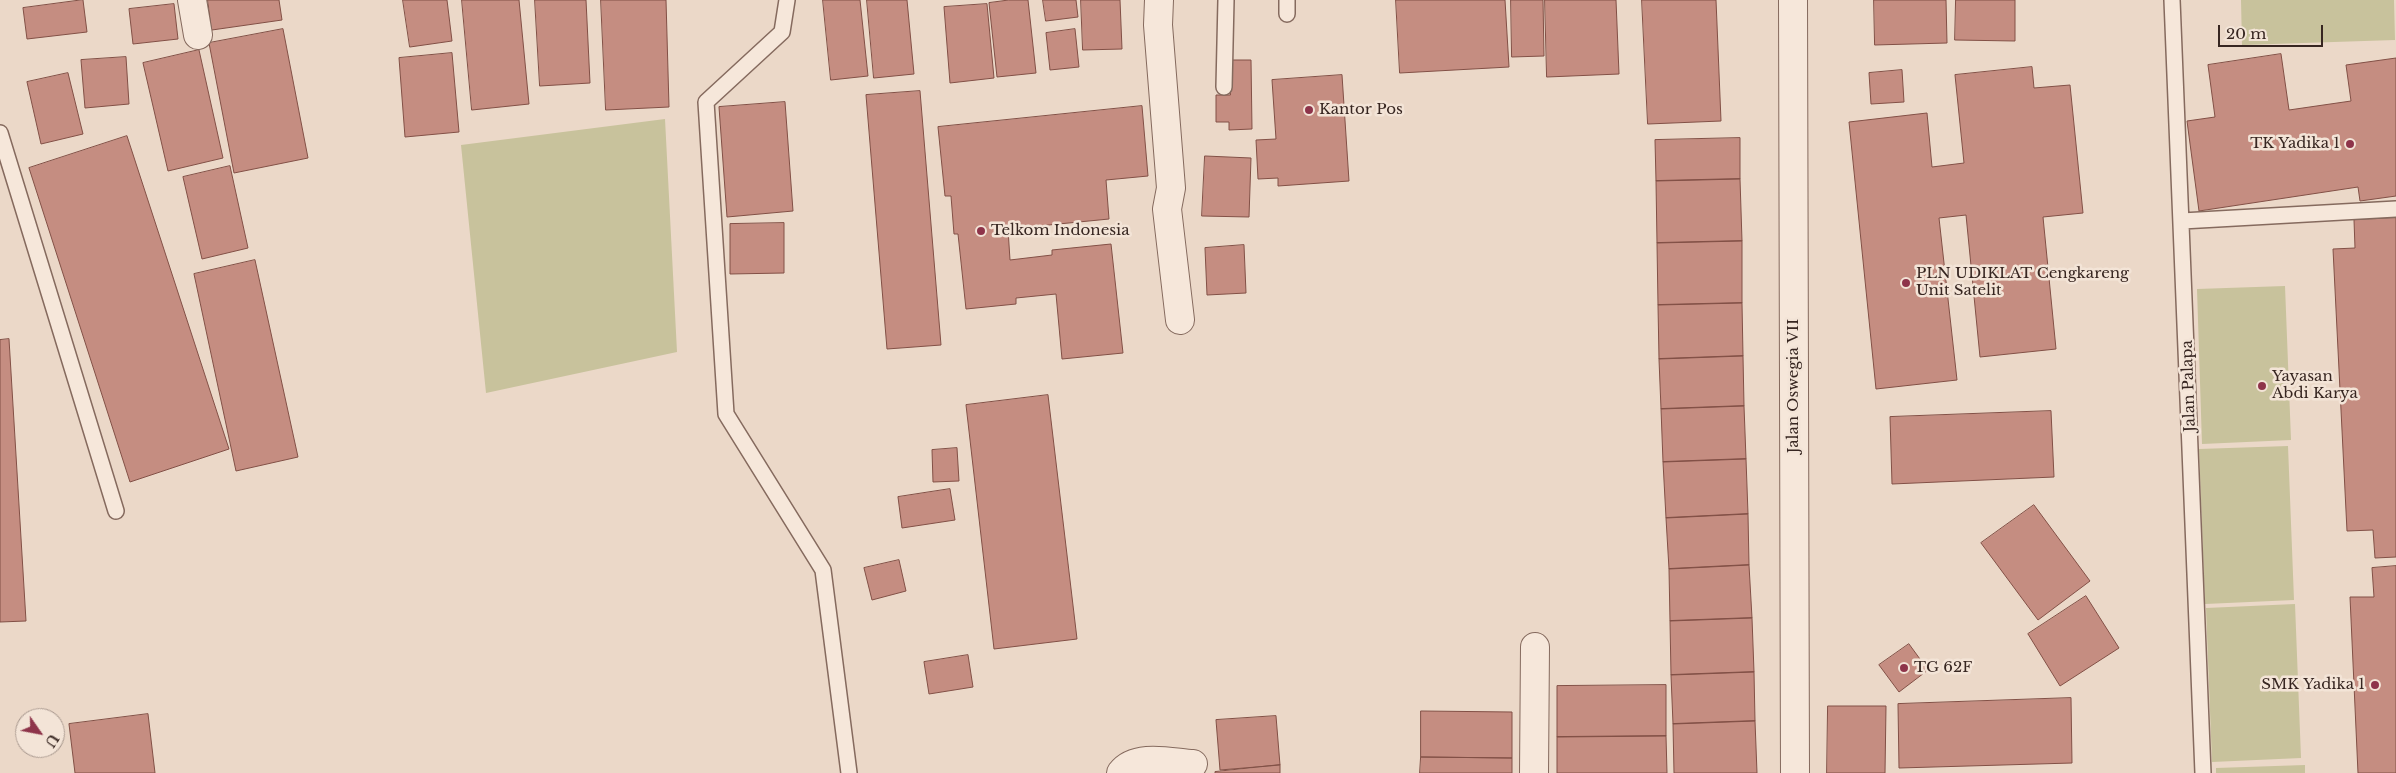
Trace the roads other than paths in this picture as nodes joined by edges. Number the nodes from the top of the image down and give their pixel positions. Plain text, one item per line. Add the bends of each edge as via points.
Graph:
1 (192, 0) edge
2 (787, 0) edge
3 (1159, 0) edge
4 (1226, 0) edge
5 (1794, 0) edge
6 (2172, 0) edge
7 (198, 35) dead end
8 (1224, 87) dead end
9 (0, 133) edge
10 (2396, 209) edge
11 (2182, 221) junction
12 (1180, 320) dead end
13 (116, 511) dead end
14 (1535, 648) dead end
15 (1193, 764) dead end
16 (849, 773) edge
17 (1121, 773) edge
18 (1534, 773) edge
19 (1795, 773) edge
20 (2203, 773) edge

1 - 7 street
2 - 16 lane via 782,32 706,102 726,414 823,570
3 - 12 street via 1158,25 1171,188 1167,209
4 - 8 lane
5 - 19 street, Jalan Oswegia VII
6 - 11 lane, Jalan Palapa
9 - 13 lane
10 - 11 lane
11 - 20 lane, Jalan Palapa
14 - 18 street
15 - 17 street via 1145,761

